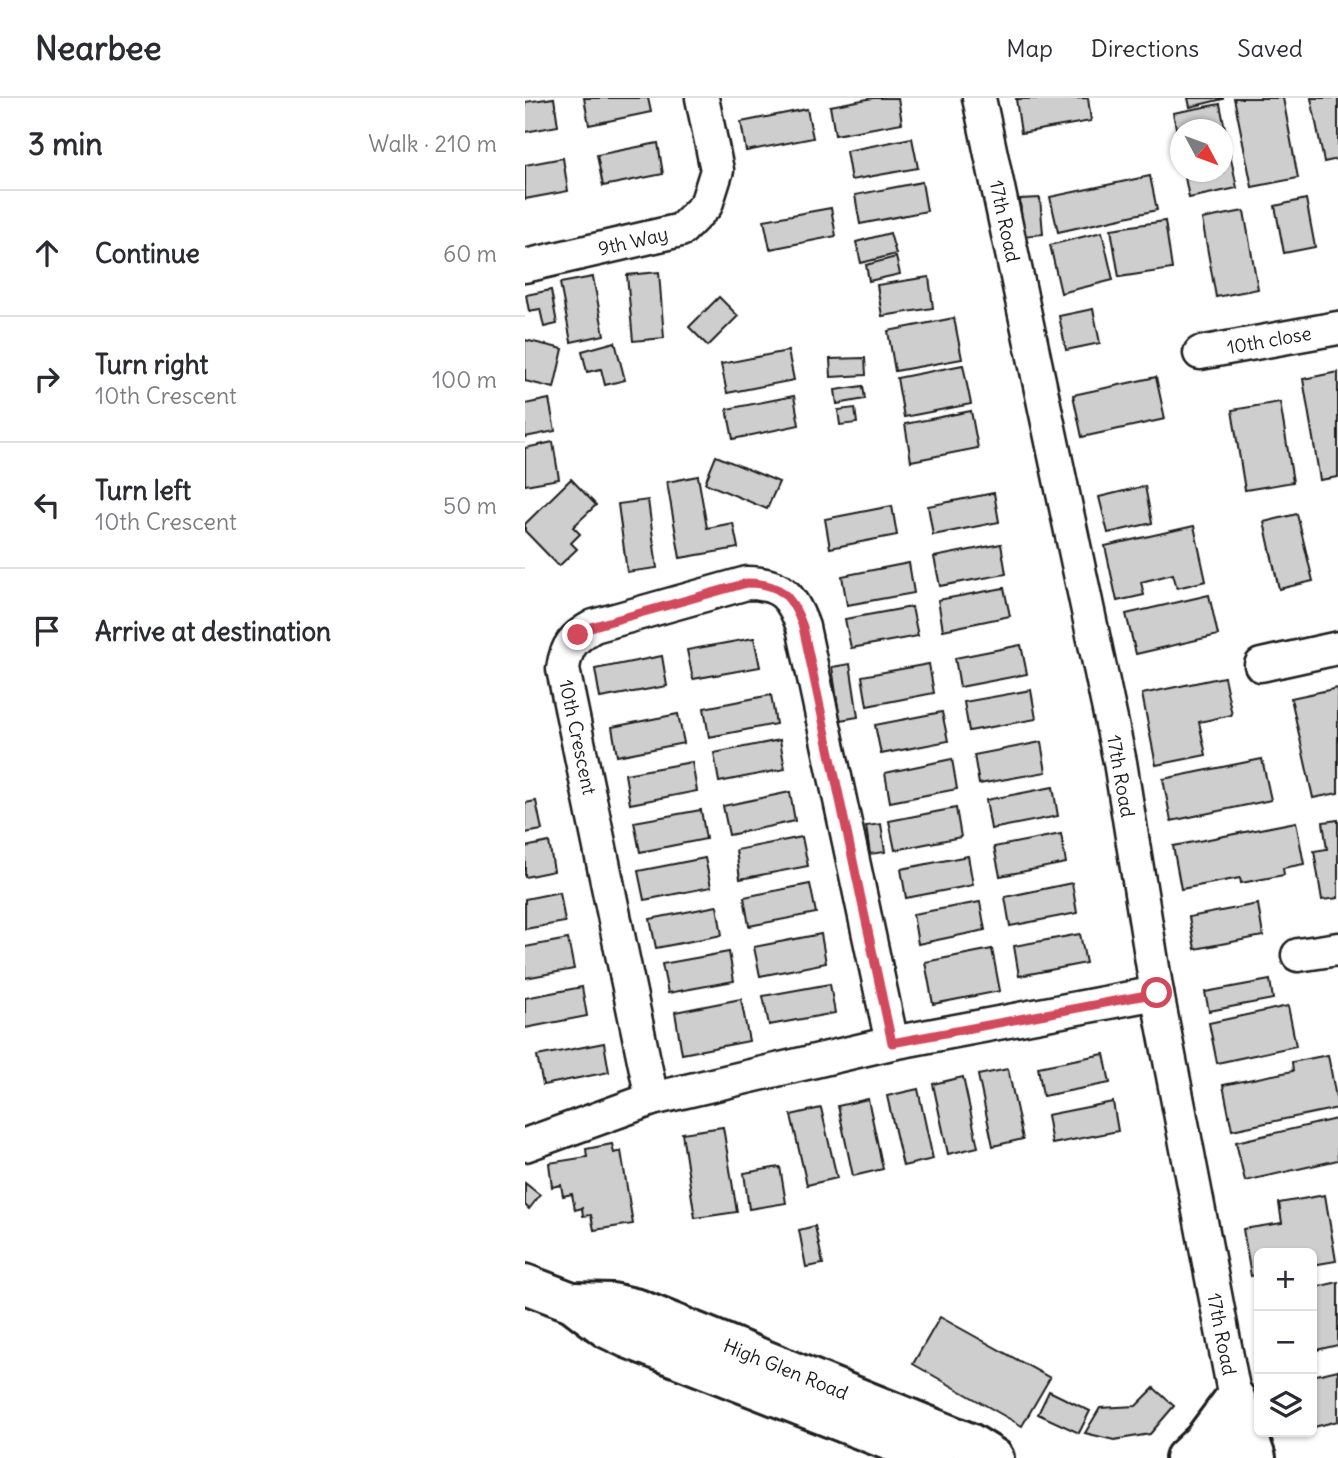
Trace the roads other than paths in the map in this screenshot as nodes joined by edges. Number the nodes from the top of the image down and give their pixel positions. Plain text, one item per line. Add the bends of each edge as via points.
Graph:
1 (702, 98) edge
2 (979, 98) edge
3 (525, 266) edge
4 (1338, 328) edge
5 (1200, 353) dead end
6 (1338, 648) edge
7 (1261, 665) dead end
8 (1338, 949) edge
9 (1298, 955) dead end
10 (1157, 993) junction
11 (892, 1043) junction
12 (652, 1099) junction
13 (525, 1145) edge
14 (525, 1284) edge
15 (572, 1302) junction
16 (1235, 1398) junction
17 (934, 1458) edge
18 (994, 1458) edge
19 (1185, 1458) edge
20 (1229, 1458) edge
21 (1256, 1458) edge

1 - 3 street, 9th Way via 717,170 706,205 681,230
2 - 10 street, 17th Road via 1120,762
4 - 5 street, 10th close
6 - 7 street
8 - 9 street
10 - 11 street
10 - 16 street, 17th Road
11 - 12 street
11 - 12 street, 10th Crescent via 803,627 783,590 767,583 747,583 594,626 578,635 565,654 563,669
12 - 13 street
14 - 15 main road, High Glen Road
15 - 17 main road, High Glen Road via 627,1338
15 - 18 main road, High Glen Road via 638,1309 969,1443
16 - 19 main road
16 - 20 street, 17th Road
16 - 21 main road

